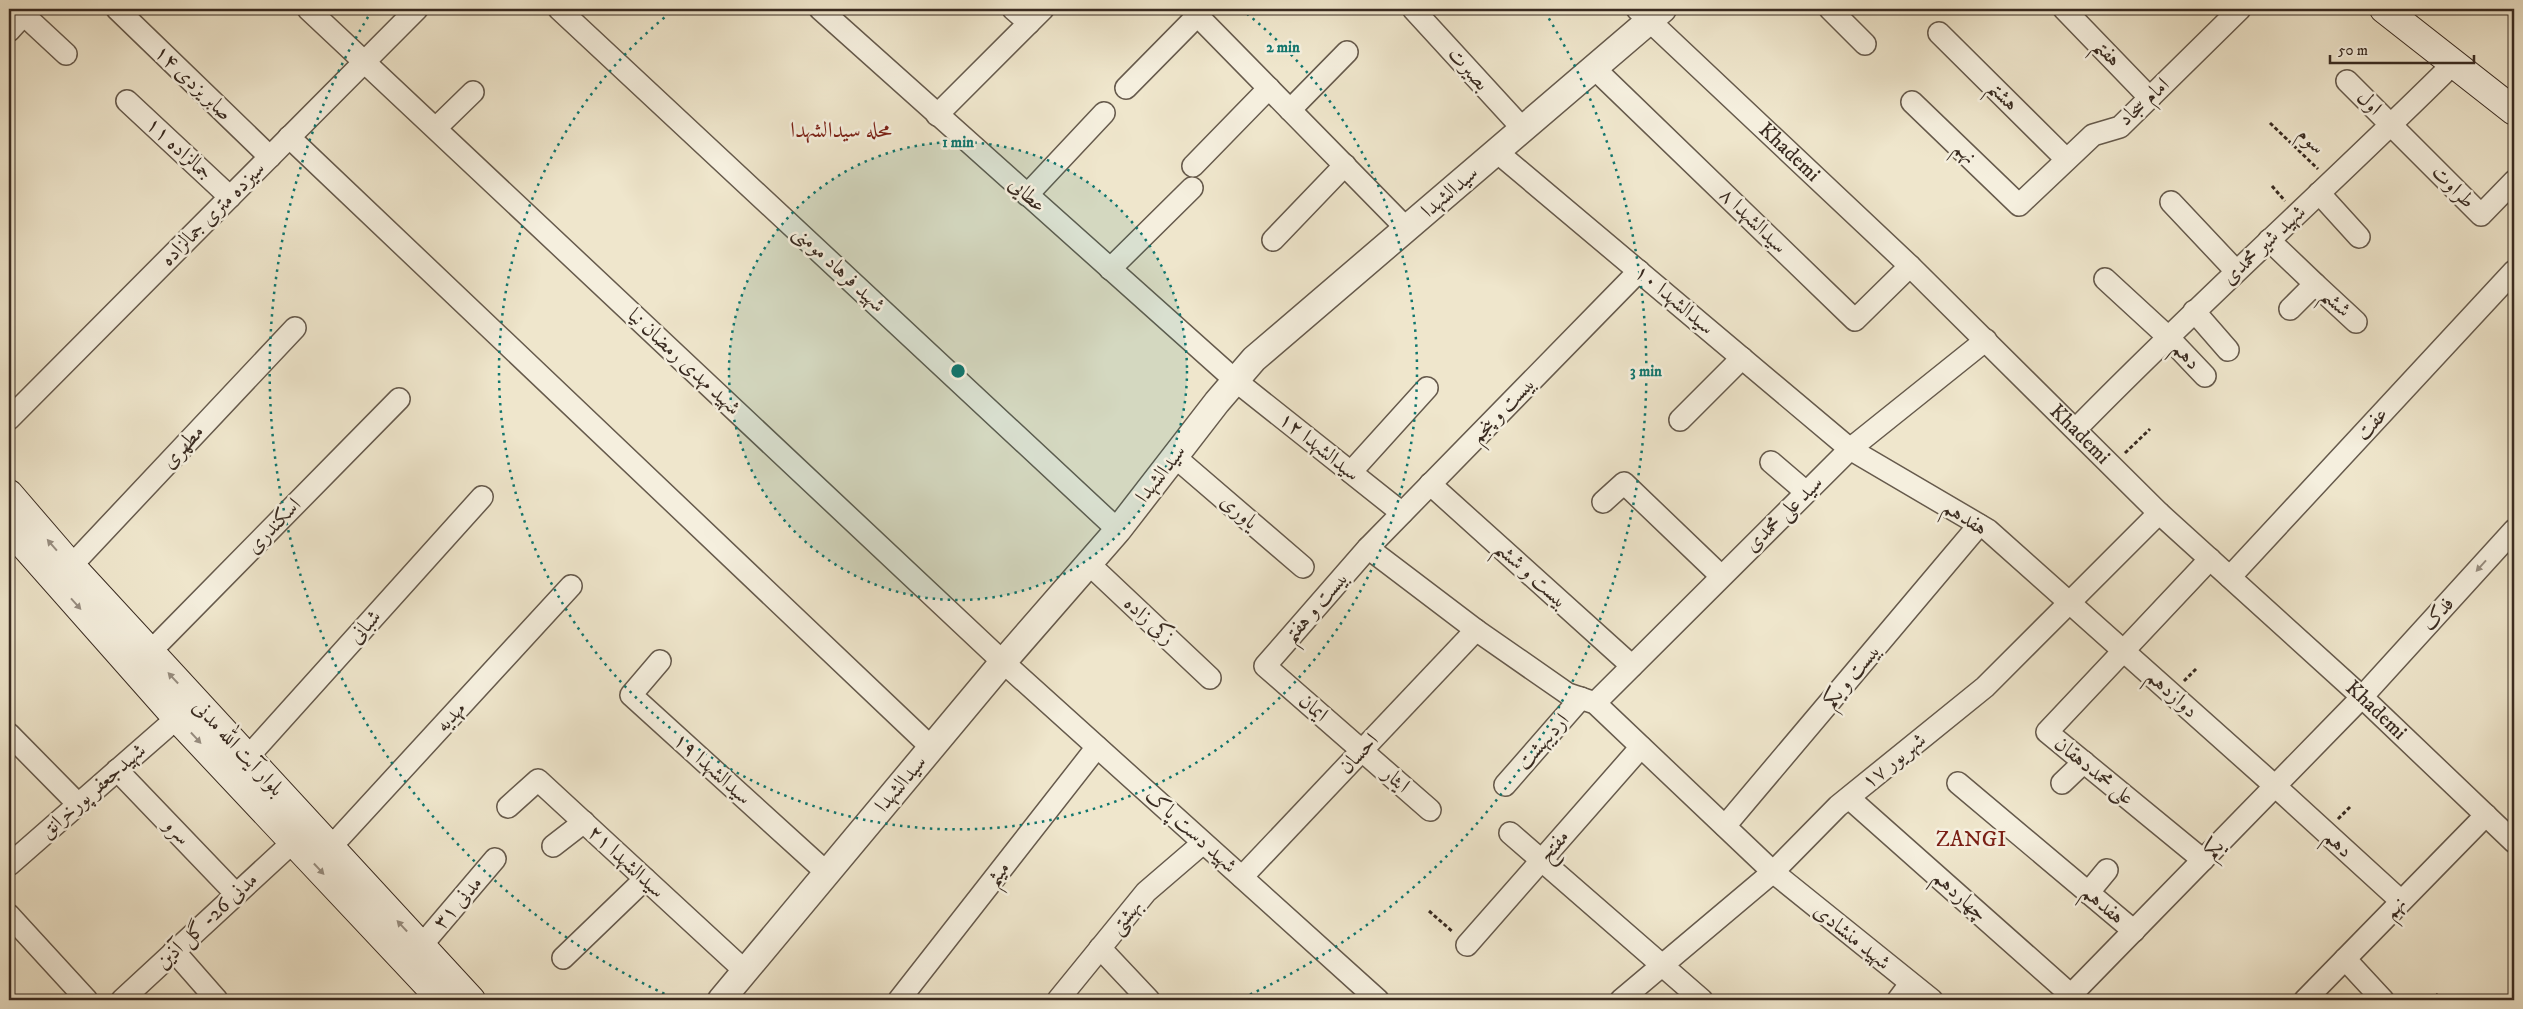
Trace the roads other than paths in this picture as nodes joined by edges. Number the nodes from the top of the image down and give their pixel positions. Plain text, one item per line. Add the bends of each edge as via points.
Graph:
1 (117, 9) edge
2 (308, 9) edge
3 (417, 9) edge
4 (559, 9) edge
5 (820, 9) edge
6 (1013, 9) edge
7 (1414, 9) edge
8 (1830, 9) edge
9 (2064, 9) edge
10 (2240, 9) edge
11 (2384, 9) edge
12 (27, 12) edge
13 (1194, 12) edge
14 (1650, 13) edge
15 (1036, 16) edge
16 (9, 31) edge
17 (1939, 33) dead end
18 (1865, 44) dead end
19 (1347, 52) dead end
20 (66, 54) dead end
21 (365, 61) junction
22 (2453, 64) junction
23 (1594, 68) junction
24 (2347, 81) dead end
25 (1126, 88) dead end
26 (1269, 88) junction
27 (472, 92) dead end
28 (2150, 98) junction
29 (128, 102) dead end
30 (1912, 102) dead end
31 (1290, 110) junction
32 (2514, 111) edge
33 (1104, 113) dead end
34 (937, 115) junction
35 (2391, 126) junction
36 (436, 128) junction
37 (1523, 129) junction
38 (289, 137) junction
39 (1497, 152) junction
40 (270, 157) junction
41 (2066, 159) junction
42 (1345, 165) junction
43 (1193, 166) dead end
44 (2514, 181) edge
45 (2325, 187) junction
46 (1192, 188) dead end
47 (1027, 195) junction
48 (230, 197) junction
49 (2171, 202) dead end
50 (2018, 205) joint
51 (1407, 229) junction
52 (2359, 237) dead end
53 (1273, 240) dead end
54 (2269, 240) junction
55 (1910, 266) junction
56 (1110, 269) junction
57 (2236, 271) junction
58 (2514, 271) edge
59 (1639, 272) junction
60 (2105, 279) dead end
61 (2315, 284) junction
62 (2290, 309) dead end
63 (2194, 311) junction
64 (2356, 322) dead end
65 (295, 328) dead end
66 (2167, 336) junction
67 (1986, 340) junction
68 (2228, 350) dead end
69 (1742, 358) junction
70 (2205, 376) dead end
71 (1236, 381) junction
72 (1427, 388) dead end
73 (399, 399) dead end
74 (9, 419) edge
75 (1680, 420) dead end
76 (2076, 429) junction
77 (1850, 449) junction
78 (1175, 457) junction
79 (1771, 462) dead end
80 (1351, 472) junction
81 (1430, 484) junction
82 (1806, 492) junction
83 (9, 494) edge
84 (482, 497) dead end
85 (1603, 502) dead end
86 (1402, 513) junction
87 (2159, 513) junction
88 (1979, 525) junction
89 (9, 528) edge
90 (1118, 530) junction
91 (2514, 530) edge
92 (1368, 548) junction
93 (2210, 559) junction
94 (1089, 564) junction
95 (71, 566) junction
96 (1303, 567) dead end
97 (1721, 576) junction
98 (2230, 577) junction
99 (571, 586) dead end
100 (2068, 603) junction
101 (1476, 630) junction
102 (2122, 650) junction
103 (150, 652) junction
104 (660, 662) dead end
105 (1003, 662) junction
106 (1265, 666) joint
107 (1632, 666) junction
108 (1210, 678) dead end
109 (2362, 697) junction
110 (1588, 701) junction
111 (177, 718) junction
112 (9, 734) edge
113 (1097, 747) junction
114 (1641, 747) junction
115 (932, 748) junction
116 (1362, 750) junction
117 (247, 758) junction
118 (2084, 762) junction
119 (117, 770) junction
120 (1958, 783) dead end
121 (2062, 783) dead end
122 (1505, 785) dead end
123 (2276, 786) junction
124 (1849, 798) junction
125 (78, 804) junction
126 (508, 807) dead end
127 (1430, 810) dead end
128 (2486, 815) junction
129 (584, 822) junction
130 (1725, 826) junction
131 (1510, 833) dead end
132 (2512, 835) edge
133 (293, 842) junction
134 (1203, 843) junction
135 (553, 846) dead end
136 (330, 848) junction
137 (495, 859) dead end
138 (1542, 860) junction
139 (2203, 860) junction
140 (9, 865) edge
141 (2107, 870) dead end
142 (1773, 872) junction
143 (827, 873) junction
144 (1242, 877) junction
145 (645, 879) junction
146 (2088, 892) junction
147 (236, 894) junction
148 (2401, 902) junction
149 (9, 915) edge
150 (2134, 931) junction
151 (1467, 945) road end
152 (421, 946) junction
153 (1100, 948) junction
154 (174, 952) junction
155 (563, 958) dead end
156 (2345, 959) junction
157 (1662, 966) junction
158 (746, 971) junction
159 (1904, 992) edge
160 (2069, 998) edge
161 (87, 1000) edge
162 (122, 1000) edge
163 (217, 1000) edge
164 (442, 1000) edge
165 (471, 1000) edge
166 (721, 1000) edge
167 (899, 1000) edge
168 (1058, 1000) edge
169 (1149, 1000) edge
170 (1378, 1000) edge
171 (1621, 1000) edge
172 (1702, 1000) edge
173 (1932, 1000) edge
174 (2305, 1000) edge
175 (2383, 1000) edge

1 - 40 street, صابر یزدی ۱۴
2 - 21 street, شهید مهدی رمضان نیا
3 - 21 street, سیزده متری جمالزاده
4 - 90 street, شهید فرهاد مومنی
5 - 34 street, عطایی
6 - 15 street
7 - 37 street, بصیرت
8 - 18 street
9 - 28 street, هفتم
10 - 28 street, امام سجاد
11 - 22 main road
12 - 16 street
12 - 20 street
13 - 25 street
13 - 26 street
14 - 23 street, سیدالشهدا
14 - 55 street, Khademi
15 - 34 street
17 - 41 street, هشتم
19 - 31 street
21 - 36 street, شهید مهدی رمضان نیا
21 - 38 street, سیزده متری جمالزاده
22 - 32 main road
22 - 35 street, شهید شیر محمدی
23 - 37 street, سیدالشهدا
23 - 55 street, سیدالشهدا ۸ via 1855,320
24 - 35 street, اول
26 - 31 street
26 - 43 street
27 - 36 street
28 - 41 street, امام سجاد via 2120,127 2093,135
29 - 48 street, جمالزاده ۱۱
30 - 50 street, نهم
31 - 42 street
33 - 47 street
34 - 47 street, عطایی
35 - 44 street, طراوت via 2481,215
35 - 45 street, شهید شیر محمدی
36 - 105 street, شهید مهدی رمضان نیا
37 - 39 street, سیدالشهدا
38 - 40 street, سیزده متری جمالزاده
38 - 115 street
39 - 51 street, سیدالشهدا
39 - 59 street, سیدالشهدا ۱۰
40 - 48 street, سیزده متری جمالزاده
41 - 50 street, امام سجاد
42 - 51 street
42 - 53 street
45 - 52 street
45 - 54 street, شهید شیر محمدی
46 - 56 street
47 - 56 street, عطایی
48 - 74 street, سیزده متری جمالزاده
49 - 57 street
51 - 71 street, سیدالشهدا via 1254,359
54 - 57 street, شهید شیر محمدی
54 - 61 street, ششم
55 - 67 street, Khademi
56 - 71 street, عطایی
57 - 63 street, شهید شیر محمدی
58 - 98 street, عفت
59 - 69 street, سیدالشهدا ۱۰
59 - 81 street, بیست و پنجم
60 - 66 street
61 - 62 street, ششم
61 - 64 street, ششم
63 - 66 street, شهید شیر محمدی
63 - 68 street
65 - 95 street, مطهری
66 - 70 street, دهم
66 - 76 street, شهید شیر محمدی
67 - 76 street, Khademi
67 - 77 street, سید علی محمدی
69 - 75 street
69 - 77 street, سیدالشهدا ۱۰
71 - 78 street, سیدالشهدا
71 - 80 street, سیدالشهدا ۱۲
72 - 80 street
73 - 103 street, اسکندری
76 - 87 street, Khademi
77 - 82 street, سید علی محمدی
77 - 88 street, هفدهم
78 - 90 street, سیدالشهدا
78 - 96 street, یاوری
79 - 82 street
80 - 86 street, سیدالشهدا ۱۲
81 - 86 street, بیست و پنجم
81 - 107 street, بیست و ششم
82 - 97 street, سید علی محمدی
95 -> 83 main road, بلوار آیت الله مدنی
84 - 117 street, شبانی
85 - 97 street via 1624,483
86 - 92 street, بیست و پنجم
87 - 93 street, Khademi
87 - 100 street, ۱۷ شهریور
88 - 100 street, هفدهم
88 - 130 street, بیست و یکم
89 -> 111 main road, بلوار آیت الله مدنی
90 - 94 street, سیدالشهدا
91 -> 109 street, فدک
92 - 101 street, شهید منشادی
92 - 106 street, بیست و هفتم
93 - 98 street, Khademi
93 - 102 street
94 - 105 street, سیدالشهدا
94 - 108 street, زکی زاده
95 - 103 main road, بلوار آیت الله مدنی
97 - 107 street, سید علی محمدی
98 - 109 street, Khademi
99 - 136 street, مهدیه
100 - 102 street, دوازدهم
100 - 124 street, ۱۷ شهریور via 1984,687
101 - 110 street, شهید منشادی via 1568,694
101 - 116 street, احسان
102 - 118 street, علی محمددهقان via 2047,732
102 - 123 street, دوازدهم
117 -> 103 main road, بلوار آیت الله مدنی
104 - 143 street, سیدالشهدا ۱۹ via 631,695
105 - 113 street, شهید دست پاک
105 - 115 street, سیدالشهدا
106 - 116 street, ایمان
107 - 110 street, سید علی محمدی
109 - 123 street, یکم
109 - 128 street, Khademi
110 - 114 street, شهید منشادی
110 - 122 street, اردیبهشت
111 - 119 street, شهیدجعفر پورخرانق
111 -> 133 main road, بلوار آیت الله مدنی
112 - 125 street
113 - 134 street, شهید دست پاک
113 - 167 street, میثم
114 - 130 street, شهید منشادی
114 - 138 street, مفتح
115 - 143 street, سیدالشهدا
116 - 127 street, ایثار
116 - 144 street, احسان
117 - 136 main road, بلوار آیت الله مدنی
118 - 121 street
118 - 139 street, علی محمددهقان
119 - 125 street, شهیدجعفر پورخرانق
119 - 147 street, سرو
120 - 146 street, هفدهم
123 - 139 street, یکم
123 - 148 street, دهم
124 - 142 street, ۱۷ شهریور
124 - 160 street, چهاردهم
125 - 140 street, شهیدجعفر پورخرانق
126 - 129 street, سیدالشهدا ۲۱ via 538,780
128 - 132 street, Khademi
128 - 148 street, نهم
129 - 135 street
129 - 145 street, سیدالشهدا ۲۱
130 - 142 street, شهید منشادی
131 - 138 street
133 - 147 street, مدنی 26- گل آذین
133 -> 164 main road, بلوار آیت الله مدنی
134 - 144 street, شهید دست پاک
134 - 153 street, بهشتی via 1146,892
152 -> 136 main road, بلوار آیت الله مدنی
137 - 152 street, مدنی ۳۱
138 - 151 street, مفتح
138 - 157 street
139 - 150 street, یکم
141 - 146 street
142 - 157 street, ۱۷ شهریور
142 - 159 street, شهید منشادی
143 - 158 street, سیدالشهدا
144 - 170 street, شهید دست پاک
145 - 155 street
145 - 158 street, سیدالشهدا ۲۱
146 - 150 street, هفدهم
147 - 154 street, مدنی 26- گل آذین
148 - 156 street, نهم
149 - 161 street
150 - 160 street, یکم
152 - 165 main road, بلوار آیت الله مدنی
153 - 168 street, بهشتی
153 - 169 street
154 - 162 street, مدنی 26- گل آذین
154 - 163 street
156 - 174 street, نهم
156 - 175 street
157 - 171 street, ۱۷ شهریور
157 - 172 street
158 - 166 street, سیدالشهدا
159 - 173 street, شهید منشادی

